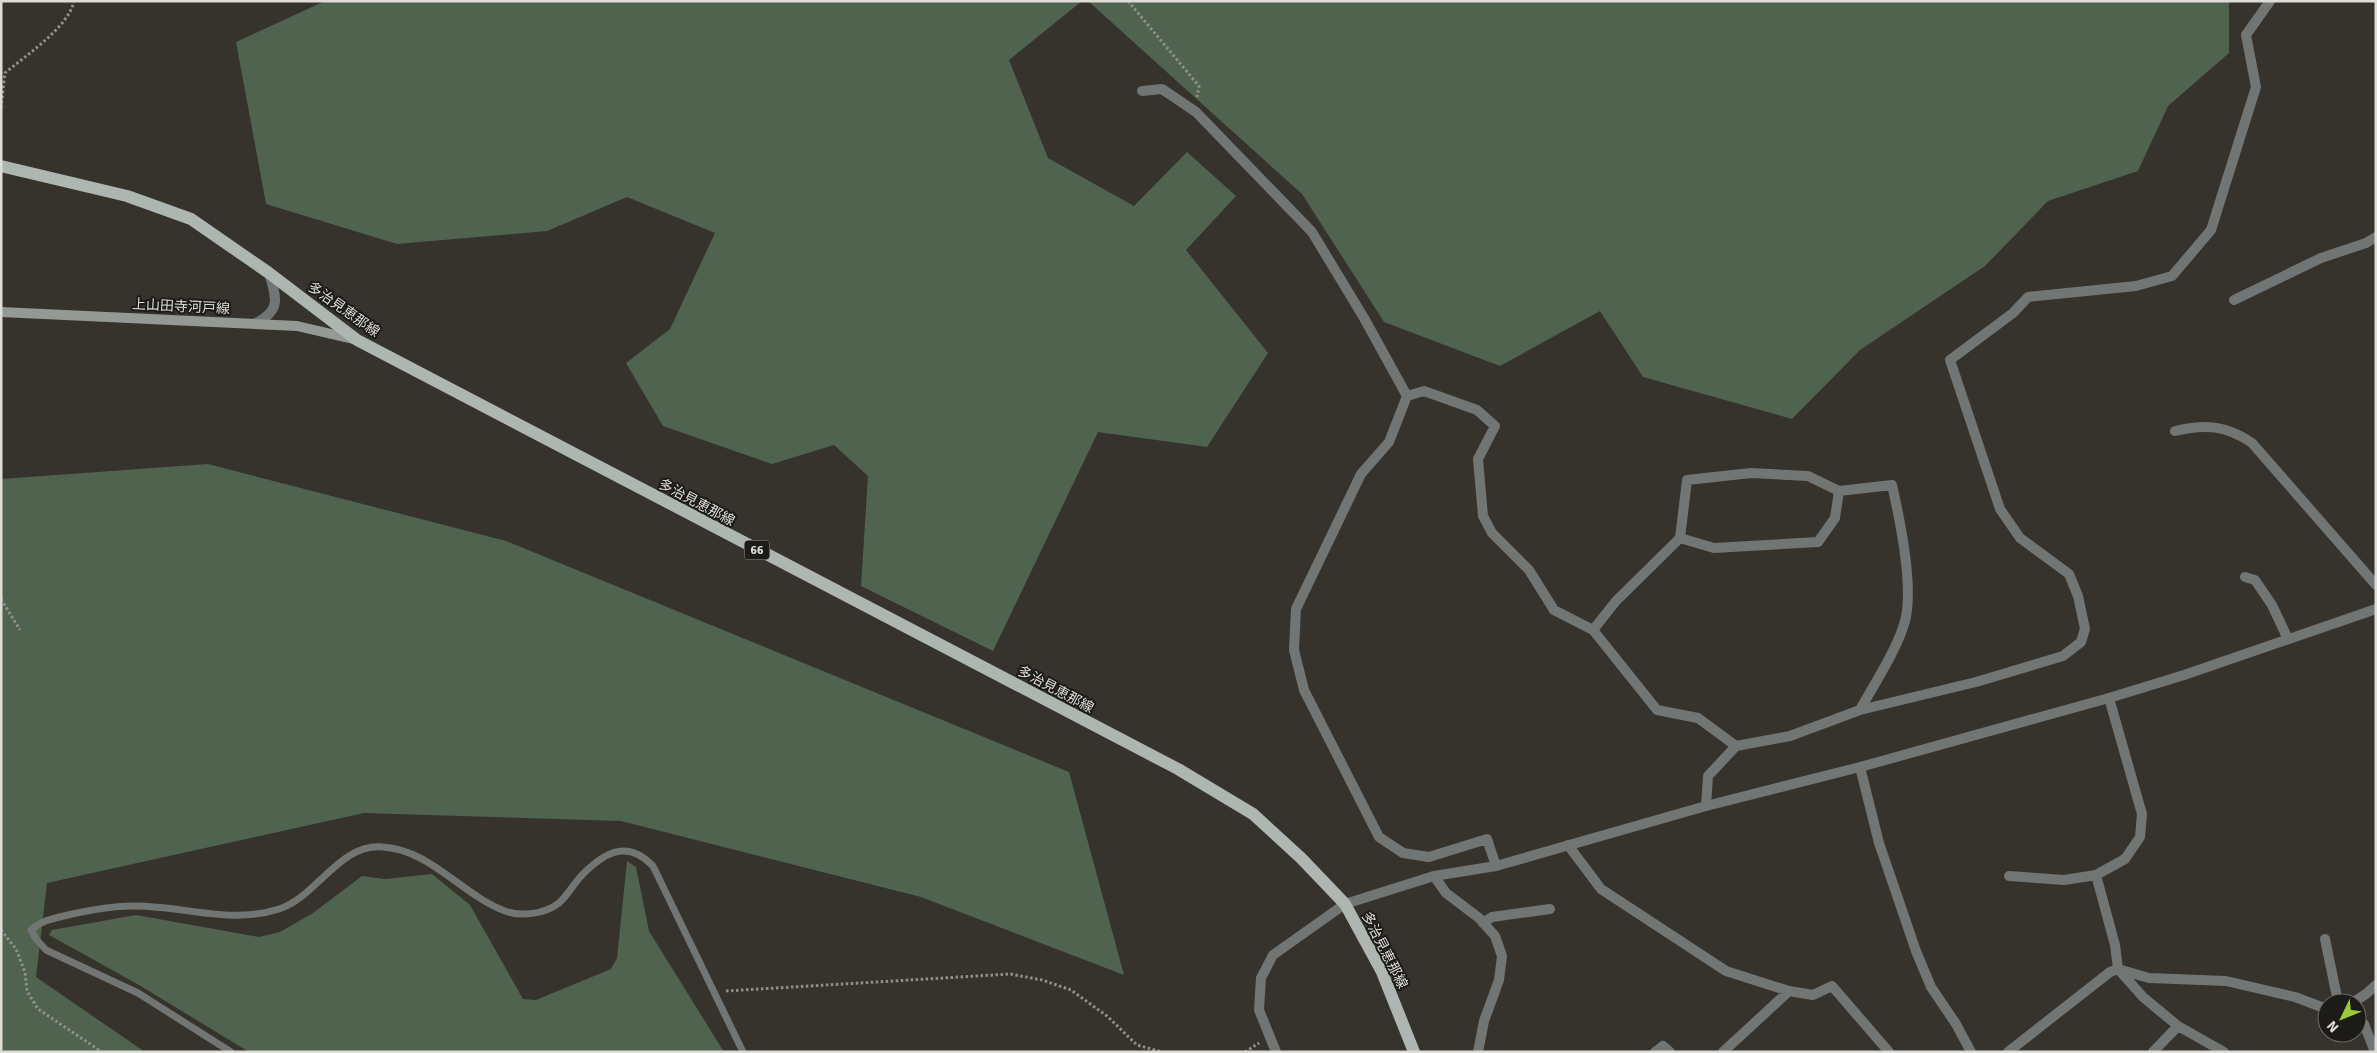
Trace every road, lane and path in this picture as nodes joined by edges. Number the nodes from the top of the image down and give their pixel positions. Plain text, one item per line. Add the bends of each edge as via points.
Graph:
1 (74, 1) edge
2 (1128, 1) edge
3 (2270, 1) edge
4 (1142, 91) dead end
5 (1, 108) edge
6 (1193, 110) junction
7 (1, 166) edge
8 (2376, 237) edge
9 (269, 273) junction
10 (2234, 300) dead end
11 (1, 312) edge
12 (256, 323) junction
13 (357, 340) junction
14 (1407, 396) junction
15 (2175, 431) dead end
16 (1839, 491) junction
17 (1680, 538) junction
18 (2245, 577) dead end
19 (2376, 585) edge
20 (1, 599) edge
21 (2376, 610) edge
22 (20, 630) dead end
23 (1593, 630) junction
24 (2288, 639) junction
25 (2109, 698) junction
26 (1860, 710) junction
27 (1736, 746) junction
28 (1860, 767) junction
29 (1706, 806) junction
30 (1568, 845) junction
31 (1496, 866) junction
32 (2096, 875) junction
33 (1434, 876) junction
34 (2009, 876) dead end
35 (1345, 904) junction
36 (1550, 909) dead end
37 (1483, 923) junction
38 (1, 930) edge
39 (2324, 939) dead end
40 (2118, 969) junction
41 (1789, 991) junction
42 (715, 992) junction
43 (2336, 993) edge
44 (2317, 1005) edge
45 (2178, 1026) junction
46 (2367, 1032) edge
47 (102, 1052) edge
48 (231, 1052) edge
49 (744, 1052) edge
50 (1162, 1052) edge
51 (1276, 1052) edge
52 (1414, 1052) edge
53 (1478, 1052) edge
54 (1655, 1052) edge
55 (1670, 1052) edge
56 (1722, 1052) edge
57 (1890, 1052) edge
58 (1972, 1052) edge
59 (2008, 1052) edge
60 (2153, 1052) edge
61 (2224, 1052) edge
62 (2375, 1052) edge

1 - 5 path via 73,9 61,25 5,73
2 - 6 path via 1200,86
3 - 26 street via 2246,35 2256,87 2211,230 2172,276 2136,286 2028,297 2013,313 1950,360 2000,509 2020,538 2069,574 2078,596 2084,629 2081,642 2062,656 1976,682
4 - 6 street via 1162,89
6 - 14 street via 1312,232
7 - 9 main road, 多治見恵那線 / 66 via 127,196 191,219
8 - 10 street via 2321,258
9 - 12 street via 275,305 267,318
9 - 13 main road, 多治見恵那線 / 66
11 - 12 main road, 上山田寺河戸線
12 - 13 main road, 上山田寺河戸線 via 297,326
13 - 35 main road, 多治見恵那線 / 66 via 1178,769 1253,814 1302,858
14 - 23 street via 1424,391 1477,410 1495,426 1478,459 1482,516 1492,533 1529,570 1554,610
14 - 31 street via 1390,442 1361,474 1296,609 1294,650 1304,690 1379,837 1403,853 1429,857 1487,839
15 - 19 street via 2200,425 2237,432 2252,443
16 - 17 street via 1835,518 1818,542 1714,548
16 - 17 street via 1808,476 1751,473 1687,480
16 - 26 street via 1892,485 1900,519 1907,588 1905,621
17 - 23 street via 1616,601
18 - 24 street via 2255,580 2272,605
20 - 22 path
21 - 24 street
23 - 27 street via 1657,710 1698,718
24 - 25 street
25 - 28 street
25 - 32 street via 2142,814 2140,837 2125,858
26 - 27 street via 1790,736
27 - 29 street via 1708,776
28 - 29 street
28 - 58 street via 1879,843 1916,950 1931,987
29 - 30 street
30 - 31 street
30 - 41 street via 1601,889 1667,933 1726,971
31 - 33 street
32 - 34 street via 2064,880
32 - 40 street via 2115,945
33 - 35 street
33 - 37 street via 1446,893
35 - 51 street via 1273,955 1261,978 1259,1010
35 - 52 main road, 多治見恵那線 / 66 via 1382,972
36 - 37 street via 1492,917
37 - 53 street via 1495,936 1502,956 1499,980 1484,1021
38 - 47 path via 16,949 25,972 27,991 38,1009
39 - 43 street
40 - 44 street via 2149,978 2226,981
40 - 45 street via 2143,997
40 - 59 street via 2060,1008
41 - 56 street
41 - 57 street via 1813,995 1832,986
42 - 48 lane via 653,866 631,850 618,851 601,859 582,874 557,904 518,916 485,901 418,858 396,848 368,846 341,862 298,899 280,909 224,916 132,906 47,920 31,930 46,950 138,993
42 - 49 lane
42 - 50 path via 1010,974 1071,990 1107,1016 1137,1045
45 - 60 street
45 - 61 street
46 - 62 street
54 - 55 street via 1663,1046

